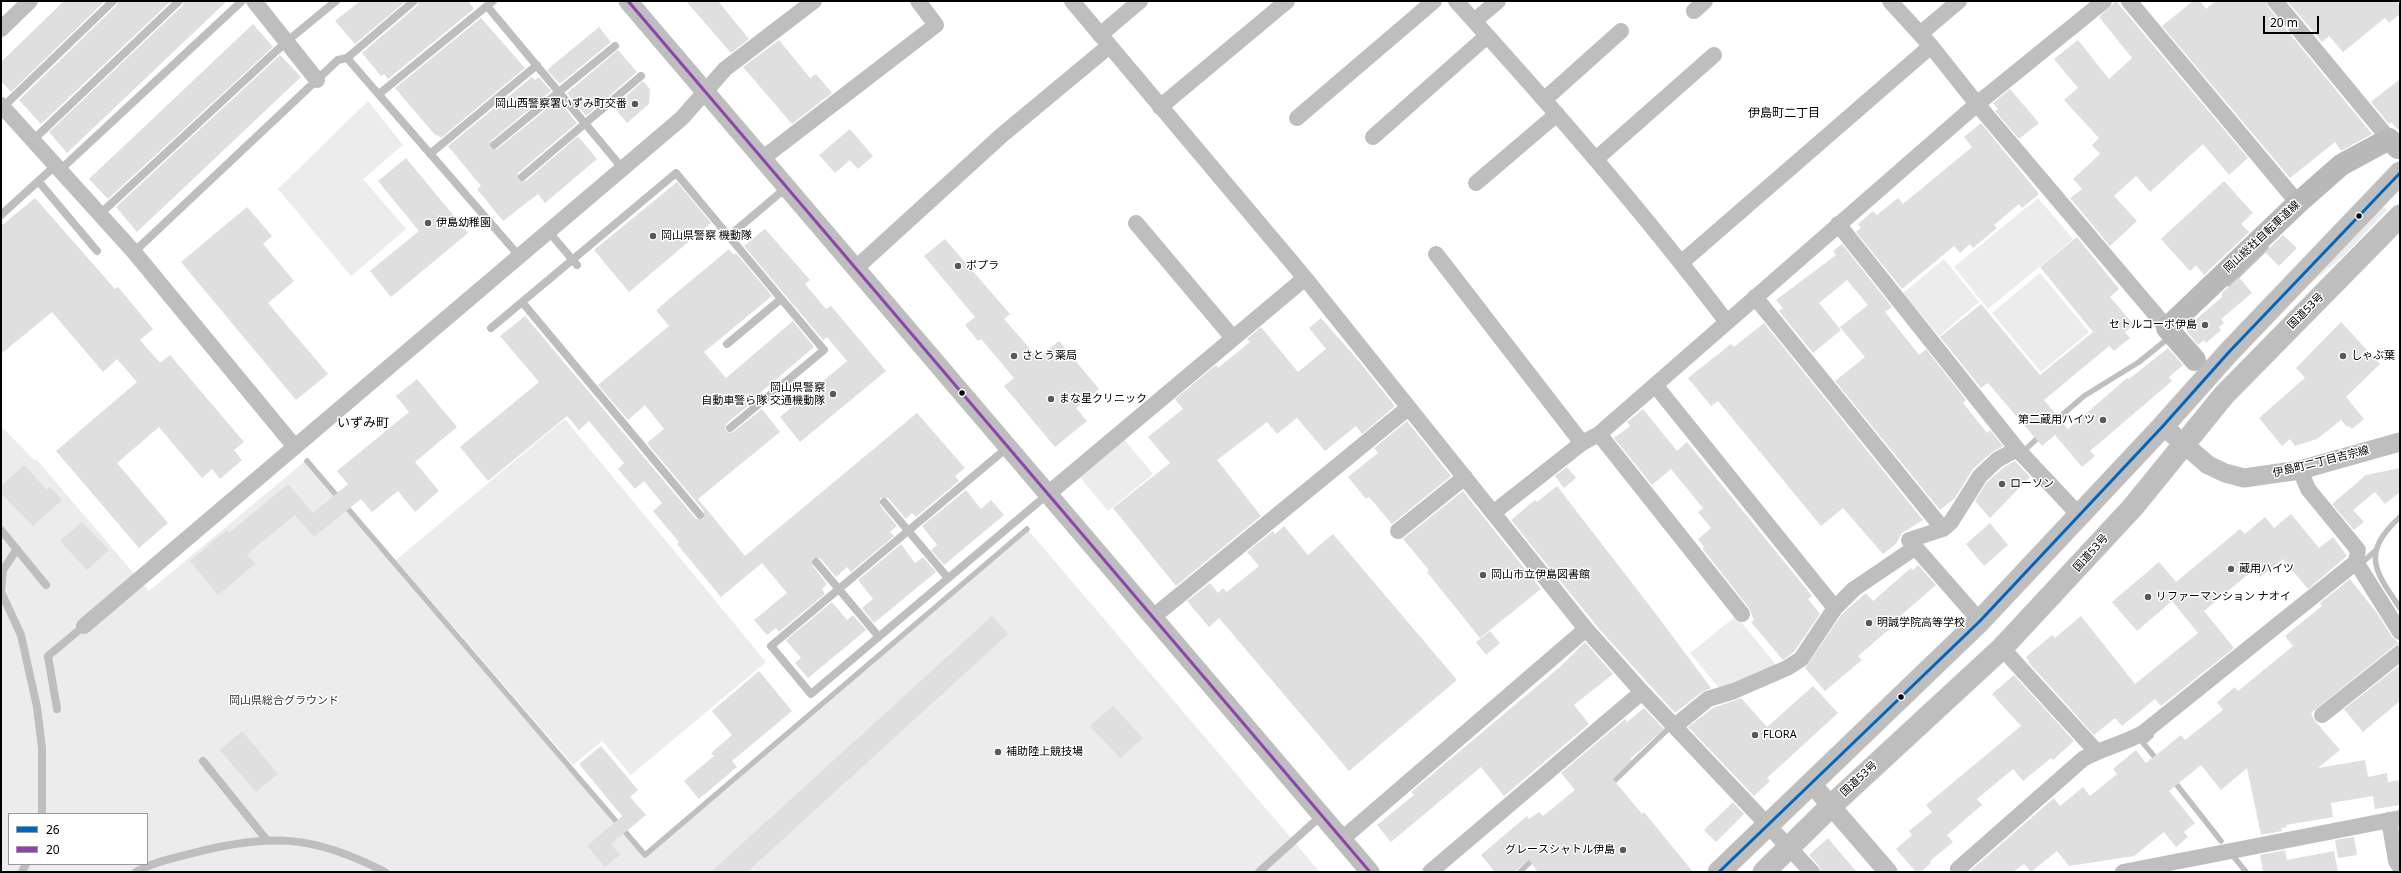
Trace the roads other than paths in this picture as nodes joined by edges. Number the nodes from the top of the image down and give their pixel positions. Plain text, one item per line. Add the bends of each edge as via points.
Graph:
1 (30, 1) edge
2 (113, 1) edge
3 (179, 1) edge
4 (252, 1) edge
5 (336, 1) edge
6 (414, 1) edge
7 (628, 1) edge
8 (814, 1) edge
9 (918, 1) edge
10 (1072, 1) edge
11 (1140, 1) edge
12 (1287, 1) edge
13 (1434, 1) edge
14 (1456, 1) edge
15 (1498, 1) edge
16 (1890, 1) edge
17 (1959, 1) edge
18 (2104, 1) edge
19 (2129, 1) edge
20 (2275, 1) edge
21 (490, 4) edge
22 (1474, 21) junction
23 (1, 29) edge
24 (1621, 31) dead end
25 (1920, 34) junction
26 (1487, 36) junction
27 (1104, 41) junction
28 (286, 42) junction
29 (615, 46) dead end
30 (1931, 46) junction
31 (1714, 55) dead end
32 (347, 58) junction
33 (536, 65) junction
34 (641, 76) dead end
35 (317, 80) junction
36 (559, 92) junction
37 (706, 92) junction
38 (379, 94) junction
39 (1545, 99) junction
40 (1977, 104) junction
41 (2, 106) edge
42 (1160, 107) junction
43 (1557, 114) junction
44 (1297, 118) dead end
45 (585, 123) junction
46 (1373, 137) dead end
47 (33, 140) junction
48 (494, 145) dead end
49 (2396, 145) edge
50 (430, 154) junction
51 (763, 158) junction
52 (1596, 159) junction
53 (58, 168) junction
54 (623, 169) junction
55 (2400, 174) edge
56 (522, 177) dead end
57 (39, 182) junction
58 (1476, 183) dead end
59 (788, 187) junction
60 (2298, 203) junction
61 (100, 214) junction
62 (1, 215) edge
63 (2400, 216) edge
64 (1136, 223) dead end
65 (1838, 224) junction
66 (549, 232) junction
67 (728, 236) junction
68 (96, 251) dead end
69 (134, 252) junction
70 (1436, 254) dead end
71 (520, 257) junction
72 (574, 262) junction
73 (1682, 262) junction
74 (856, 268) junction
75 (1305, 278) junction
76 (1755, 296) junction
77 (781, 299) junction
78 (522, 302) junction
79 (1726, 321) junction
80 (491, 328) dead end
81 (2167, 328) junction
82 (1233, 338) junction
83 (727, 344) dead end
84 (2201, 368) junction
85 (1655, 384) junction
86 (2224, 395) junction
87 (1408, 408) junction
88 (2163, 426) junction
89 (730, 428) dead end
90 (1599, 434) junction
91 (1582, 442) junction
92 (2400, 442) edge
93 (2182, 444) junction
94 (1008, 446) junction
95 (295, 447) junction
96 (2017, 449) junction
97 (2300, 470) junction
98 (1465, 477) junction
99 (1049, 494) junction
100 (884, 502) dead end
101 (1494, 513) junction
102 (700, 515) dead end
103 (2079, 515) junction
104 (1943, 529) junction
105 (1, 530) edge
106 (908, 530) junction
107 (1398, 531) dead end
108 (2107, 535) junction
109 (1916, 547) junction
110 (17, 549) junction
111 (816, 562) dead end
112 (2356, 562) junction
113 (948, 578) junction
114 (46, 585) dead end
115 (839, 589) junction
116 (1, 592) edge
117 (1835, 608) junction
118 (1742, 614) dead end
119 (1153, 617) junction
120 (1980, 621) junction
121 (84, 626) joint
122 (1586, 629) junction
123 (2400, 632) edge
124 (878, 636) junction
125 (2002, 648) junction
126 (2400, 653) edge
127 (1642, 692) junction
128 (57, 709) dead end
129 (2322, 715) dead end
130 (1675, 726) junction
131 (2096, 751) junction
132 (203, 761) dead end
133 (1822, 796) junction
134 (42, 813) edge
135 (1322, 815) junction
136 (2394, 819) edge
137 (1779, 838) junction
138 (266, 839) junction
139 (1342, 839) junction
140 (2400, 867) edge
141 (136, 872) edge
142 (385, 872) edge
143 (1259, 872) edge
144 (1370, 872) edge
145 (1430, 872) edge
146 (1719, 872) edge
147 (1746, 872) edge
148 (1764, 872) edge
149 (1812, 872) edge
150 (1888, 872) edge
151 (1959, 872) edge
152 (2122, 872) edge

1 - 23 street
2 - 41 lane
3 - 47 lane
4 - 28 street
4 - 53 lane
5 - 28 lane
6 - 32 lane
7 - 37 street
8 - 37 street via 725,69
9 - 51 street via 936,26
10 - 27 street
11 - 27 street
12 - 42 street
13 - 44 street
14 - 22 street
15 - 22 street
16 - 25 street
17 - 25 street
18 - 40 street
19 - 60 street
20 - 49 street
21 - 33 lane
21 - 38 lane
22 - 26 street
24 - 39 street
25 - 30 street
26 - 39 street
26 - 46 street
27 - 42 street
27 - 74 street
28 - 35 street
28 - 61 lane
29 - 36 lane
30 - 40 street
30 - 73 street
31 - 52 street
32 - 35 lane via 338,60
32 - 38 lane
33 - 36 lane
33 - 50 lane
34 - 45 lane
35 - 69 lane
36 - 45 lane
36 - 48 lane
37 - 51 street
37 - 54 street via 682,118
38 - 50 lane
39 - 43 street
40 - 65 street
40 - 81 street
41 - 47 street
42 - 75 street
43 - 52 street
43 - 58 street
45 - 54 lane
45 - 56 lane
47 - 53 street
49 - 60 main road, 岡山総社自転車道線 via 2342,165
50 - 71 lane
51 - 59 street
52 - 73 street
53 - 57 lane
53 - 61 street
54 - 66 street
55 - 84 highway, 国道53号
57 - 62 lane
57 - 68 lane
59 - 67 lane
59 - 74 street
60 - 81 main road, 岡山総社自転車道線
61 - 69 street
63 - 86 highway, 国道53号
64 - 82 street
65 - 76 street
65 - 96 street
66 - 71 street
66 - 72 lane
67 - 72 lane via 676,173
67 - 77 lane
69 - 95 street
70 - 91 street
71 - 95 street
72 - 78 lane
73 - 79 street
74 - 94 street
75 - 82 street
75 - 87 street
76 - 79 street
76 - 104 street
77 - 83 lane
77 - 89 lane via 824,350
78 - 80 lane
78 - 102 lane
79 - 85 street
81 - 84 main road
82 - 99 street
84 - 86 street
84 - 88 highway, 国道53号
85 - 90 street
85 - 117 street
86 - 93 highway, 国道53号
87 - 98 street
87 - 119 street
88 - 93 street, 伊島町二丁目吉宗線
88 - 103 highway, 国道53号
90 - 91 street
90 - 118 street
91 - 101 street
92 - 97 street, 伊島町二丁目吉宗線
93 - 97 street, 伊島町二丁目吉宗線 via 2208,464 2225,473 2244,478
93 - 108 highway, 国道53号 via 2133,507
94 - 99 street
94 - 106 lane
95 - 121 street
96 - 103 street
96 - 104 street via 1997,460 1980,476 1951,522
97 - 112 street via 2308,489 2358,550
98 - 101 street
98 - 107 street
99 - 113 lane
99 - 119 street
100 - 106 lane
101 - 122 street
103 - 120 highway, 国道53号
104 - 109 street via 1909,540
105 - 110 lane
106 - 113 lane
106 - 115 lane
108 - 125 highway, 国道53号
108 - 133 highway via 2074,556 1970,662
109 - 117 street via 1871,576
109 - 120 street
110 - 114 lane
110 - 116 lane via 4,570
111 - 115 lane
112 - 123 street
112 - 131 street via 2143,734
113 - 124 lane
115 - 124 lane
115 - 124 lane via 771,646 811,694
116 - 134 lane via 20,635 37,707 42,748
117 - 130 street via 1801,658 1787,668 1734,691 1708,699
119 - 135 street
120 - 133 highway, 国道53号
121 - 128 lane via 48,656
122 - 127 street
122 - 139 street
125 - 131 street
125 - 133 highway, 国道53号
126 - 129 street
127 - 130 street
127 - 145 street
130 - 137 street
131 - 151 street via 2071,769 1958,869
132 - 138 lane
133 - 137 highway, 国道53号
133 - 137 highway, 国道53号
133 - 150 street
135 - 139 street
135 - 143 lane
136 - 140 street via 2396,861
136 - 152 street
137 - 146 highway, 国道53号
137 - 147 highway
137 - 148 highway, 国道53号
137 - 149 street
138 - 141 lane via 225,845 148,865
138 - 142 lane via 301,841 354,856
139 - 144 street

